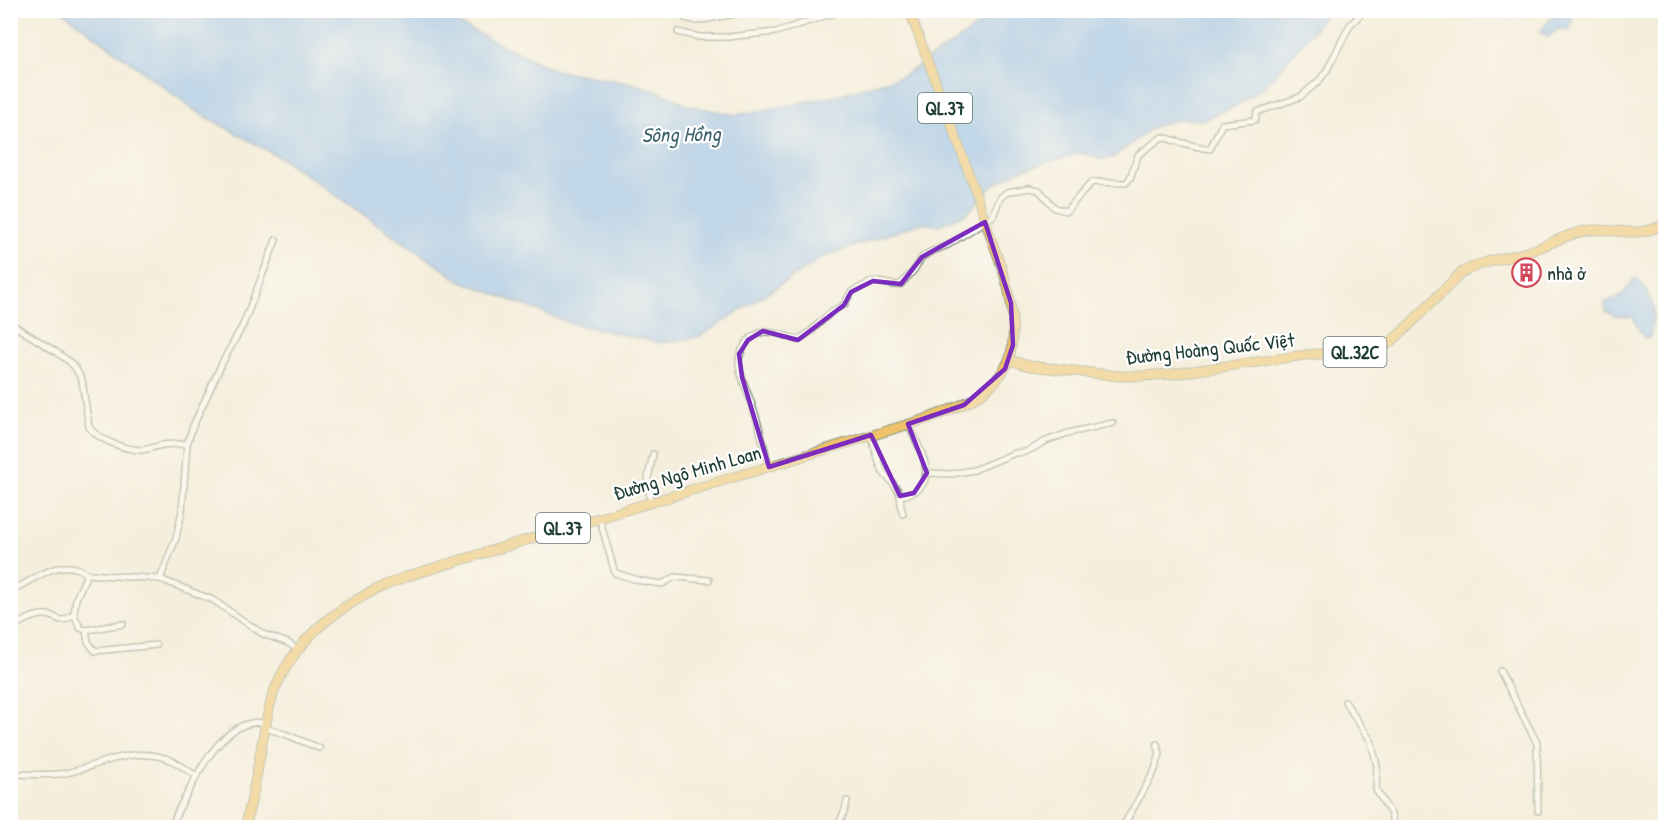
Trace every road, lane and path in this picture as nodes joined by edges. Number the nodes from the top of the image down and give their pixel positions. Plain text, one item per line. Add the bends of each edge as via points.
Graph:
1 (674, 10) edge
2 (758, 10) edge
3 (844, 10) edge
4 (909, 10) edge
5 (1365, 10) edge
6 (730, 13) edge
7 (678, 32) dead end
8 (985, 222) junction
9 (1665, 224) edge
10 (276, 240) dead end
11 (10, 323) edge
12 (1009, 360) junction
13 (1113, 423) dead end
14 (908, 424) junction
15 (871, 435) junction
16 (187, 444) junction
17 (653, 454) dead end
18 (769, 467) junction
19 (927, 473) junction
20 (900, 496) junction
21 (650, 501) junction
22 (903, 514) dead end
23 (599, 517) junction
24 (87, 574) junction
25 (160, 579) junction
26 (709, 580) dead end
27 (10, 592) edge
28 (74, 614) junction
29 (123, 624) dead end
30 (10, 627) edge
31 (86, 630) junction
32 (156, 645) dead end
33 (298, 650) junction
34 (1500, 670) dead end
35 (1345, 702) dead end
36 (265, 726) junction
37 (1156, 744) dead end
38 (319, 748) dead end
39 (10, 774) edge
40 (196, 776) junction
41 (847, 801) dead end
42 (1538, 811) dead end
43 (172, 828) edge
44 (245, 828) edge
45 (837, 828) edge
46 (1122, 828) edge
47 (1394, 828) edge

1 - 6 street via 697,21
2 - 6 street
3 - 7 street via 776,32 699,37
4 - 8 main road, Đường Ngô Minh Loan / QL.37
5 - 8 street via 1350,25 1319,81 1300,97 1257,112 1255,120 1222,124 1210,149 1162,137 1138,155 1126,183 1092,182 1066,211 1055,208 1039,190 1007,192
8 - 12 main road, Đường Ngô Minh Loan / QL.37 via 1011,303 1014,329
8 - 18 street via 922,257 901,284 873,281 851,292 844,305 798,340 763,331 748,340 739,364
9 - 12 highway, Đường Hoàng Quốc Việt / QL.32C via 1639,232 1591,230 1471,267 1380,349 1141,376 1030,366
10 - 16 street via 243,325
11 - 16 street via 76,369 82,380 87,422 96,434 141,450
12 - 14 highway, Đường Ngô Minh Loan / QL.37 via 998,379 964,405
13 - 19 street via 1068,432 974,470
14 - 15 highway, Đường Ngô Minh Loan / QL.37
14 - 19 street
15 - 18 highway, Đường Ngô Minh Loan / QL.37
15 - 20 street via 880,465
16 - 25 street via 182,511
17 - 21 street via 648,478
18 - 21 highway, Đường Ngô Minh Loan / QL.37
19 - 20 street via 914,493
20 - 22 street
21 - 23 highway, Đường Ngô Minh Loan / QL.37
23 - 26 street via 615,573 662,584 675,577
23 - 33 highway, Đường Ngô Minh Loan / QL.37 via 397,580 349,604
24 - 25 street
24 - 27 street via 80,568 62,566
24 - 28 street
25 - 33 street via 213,600 263,634
28 - 30 street via 66,620 47,615 31,618
28 - 31 street
29 - 31 street
31 - 32 street via 95,651
33 - 36 highway, Đường Ngô Minh Loan / QL.37 via 275,690
34 - 42 street via 1537,743
35 - 47 street via 1371,741 1377,765 1376,790 1391,814
36 - 38 street
36 - 40 street via 252,723 231,734 208,756
36 - 44 highway, Đường Ngô Minh Loan / QL.37
37 - 46 street via 1160,754 1154,772
39 - 40 street via 64,773 130,754 162,757
40 - 43 street
41 - 45 street

